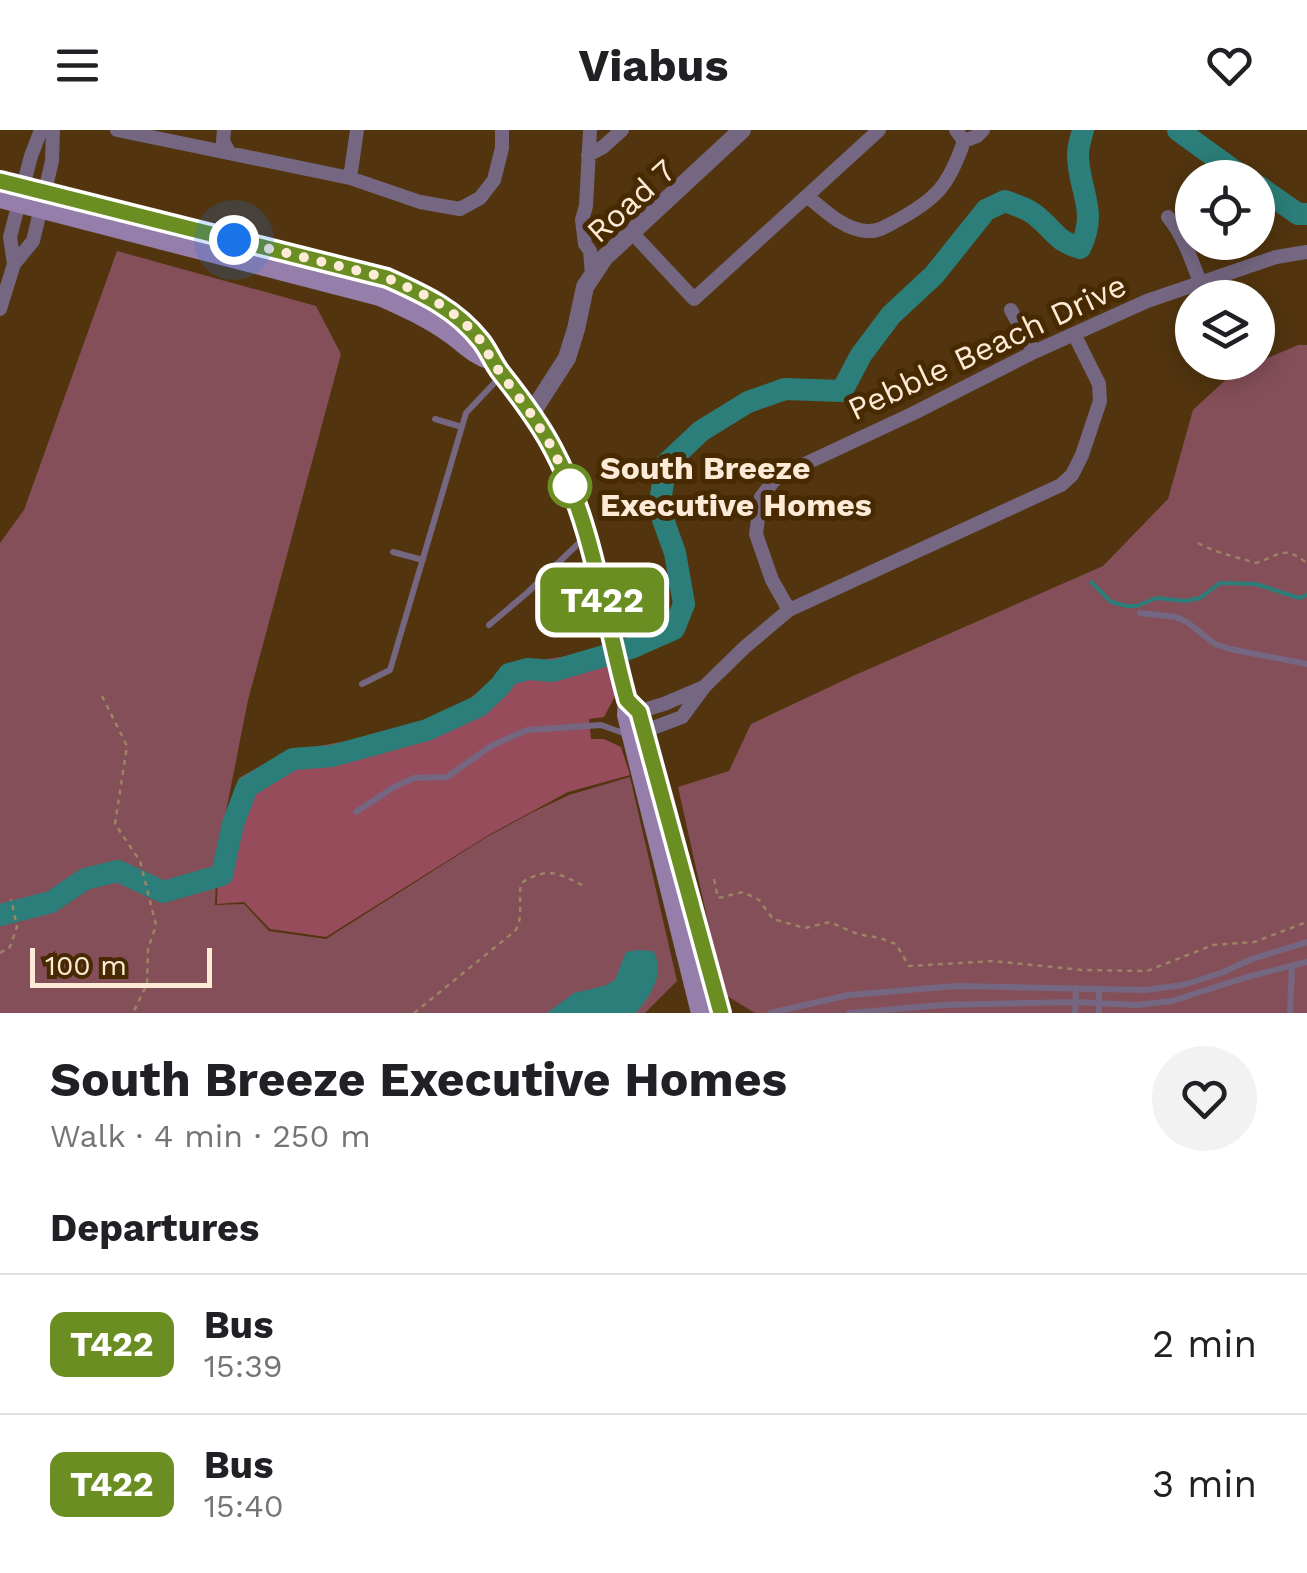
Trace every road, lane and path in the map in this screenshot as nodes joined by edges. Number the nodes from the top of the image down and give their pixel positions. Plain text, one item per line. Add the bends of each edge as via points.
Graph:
1 (42, 130) edge
2 (53, 130) edge
3 (117, 130) edge
4 (224, 130) edge
5 (358, 130) edge
6 (502, 130) edge
7 (590, 130) edge
8 (622, 130) edge
9 (742, 130) edge
10 (754, 130) edge
11 (879, 130) edge
12 (983, 130) edge
13 (960, 135) edge
14 (230, 152) junction
15 (588, 154) junction
16 (350, 178) junction
17 (0, 180) edge
18 (808, 196) junction
19 (26, 197) edge
20 (1168, 217) dead end
21 (638, 238) junction
22 (1307, 252) edge
23 (14, 264) junction
24 (592, 275) junction
25 (1199, 280) edge
26 (1206, 280) edge
27 (1175, 291) edge
28 (0, 309) edge
29 (1010, 310) dead end
30 (1074, 334) junction
31 (1034, 352) junction
32 (496, 367) junction
33 (527, 407) junction
34 (435, 419) dead end
35 (462, 427) junction
36 (586, 538) junction
37 (1198, 543) dead end
38 (392, 552) dead end
39 (423, 560) junction
40 (1307, 562) edge
41 (789, 610) junction
42 (1140, 613) dead end
43 (489, 625) dead end
44 (1307, 664) edge
45 (362, 684) dead end
46 (102, 696) dead end
47 (634, 719) junction
48 (598, 726) junction
49 (356, 812) dead end
50 (714, 879) dead end
51 (586, 888) dead end
52 (11, 899) dead end
53 (1307, 922) edge
54 (1307, 942) edge
55 (0, 953) edge
56 (1307, 962) edge
57 (1292, 965) junction
58 (1076, 988) junction
59 (1099, 990) junction
60 (1076, 1002) junction
61 (1099, 1003) junction
62 (133, 1013) edge
63 (414, 1013) edge
64 (701, 1013) edge
65 (722, 1013) edge
66 (770, 1013) edge
67 (849, 1013) edge
68 (1076, 1013) edge
69 (1099, 1013) edge
70 (1290, 1013) edge

1 - 19 street
2 - 19 street via 52,161
3 - 14 street
4 - 14 street
5 - 16 street
6 - 16 street via 494,180 460,209
7 - 15 street
8 - 15 street
9 - 24 street, Road 7
10 - 21 street, Road 7
11 - 18 street
12 - 13 street via 969,140
13 - 18 street via 950,175 928,204 881,229 866,232 835,220
14 - 16 street
15 - 24 street via 582,220
17 - 19 main road
18 - 21 street via 694,299
19 - 23 street via 10,237
19 - 23 street via 32,243
19 - 32 main road via 380,296 406,297
20 - 25 street
21 - 24 street, Road 7
22 - 26 street, Pebble Beach Drive
23 - 28 street
24 - 33 street, Road 7 via 566,358
27 - 30 street, Pebble Beach Drive
29 - 31 street
30 - 31 street, Pebble Beach Drive
30 - 41 street via 1100,402 1087,442 1061,486
31 - 41 street, Pebble Beach Drive via 755,492 756,534
32 - 33 main road
32 - 35 lane
33 - 36 main road via 558,460
34 - 35 lane
35 - 39 lane
36 - 43 lane
36 - 47 main road
37 - 40 path via 1256,564 1286,552
38 - 39 lane
39 - 45 lane via 390,670
41 - 47 street via 704,687 682,717
42 - 44 lane via 1176,617 1230,649
46 - 62 path via 127,746 115,824 140,861 156,925 147,984
47 - 48 lane
47 - 48 lane
47 - 64 main road
47 - 65 main road
48 - 49 lane via 527,730 448,776 414,778
50 - 53 path via 718,898 743,892 773,919 805,928 830,922 880,938 896,944 909,966 994,961 1146,971 1214,944 1254,942
51 - 63 path via 558,874 536,874 521,884 515,931
52 - 55 path via 17,927 10,948
54 - 59 lane via 1183,985
56 - 57 lane
57 - 61 lane via 1172,1002
57 - 70 lane
58 - 59 lane
58 - 60 lane
58 - 66 lane via 892,991
59 - 61 lane
60 - 61 lane
60 - 67 lane
60 - 68 lane
61 - 69 lane

